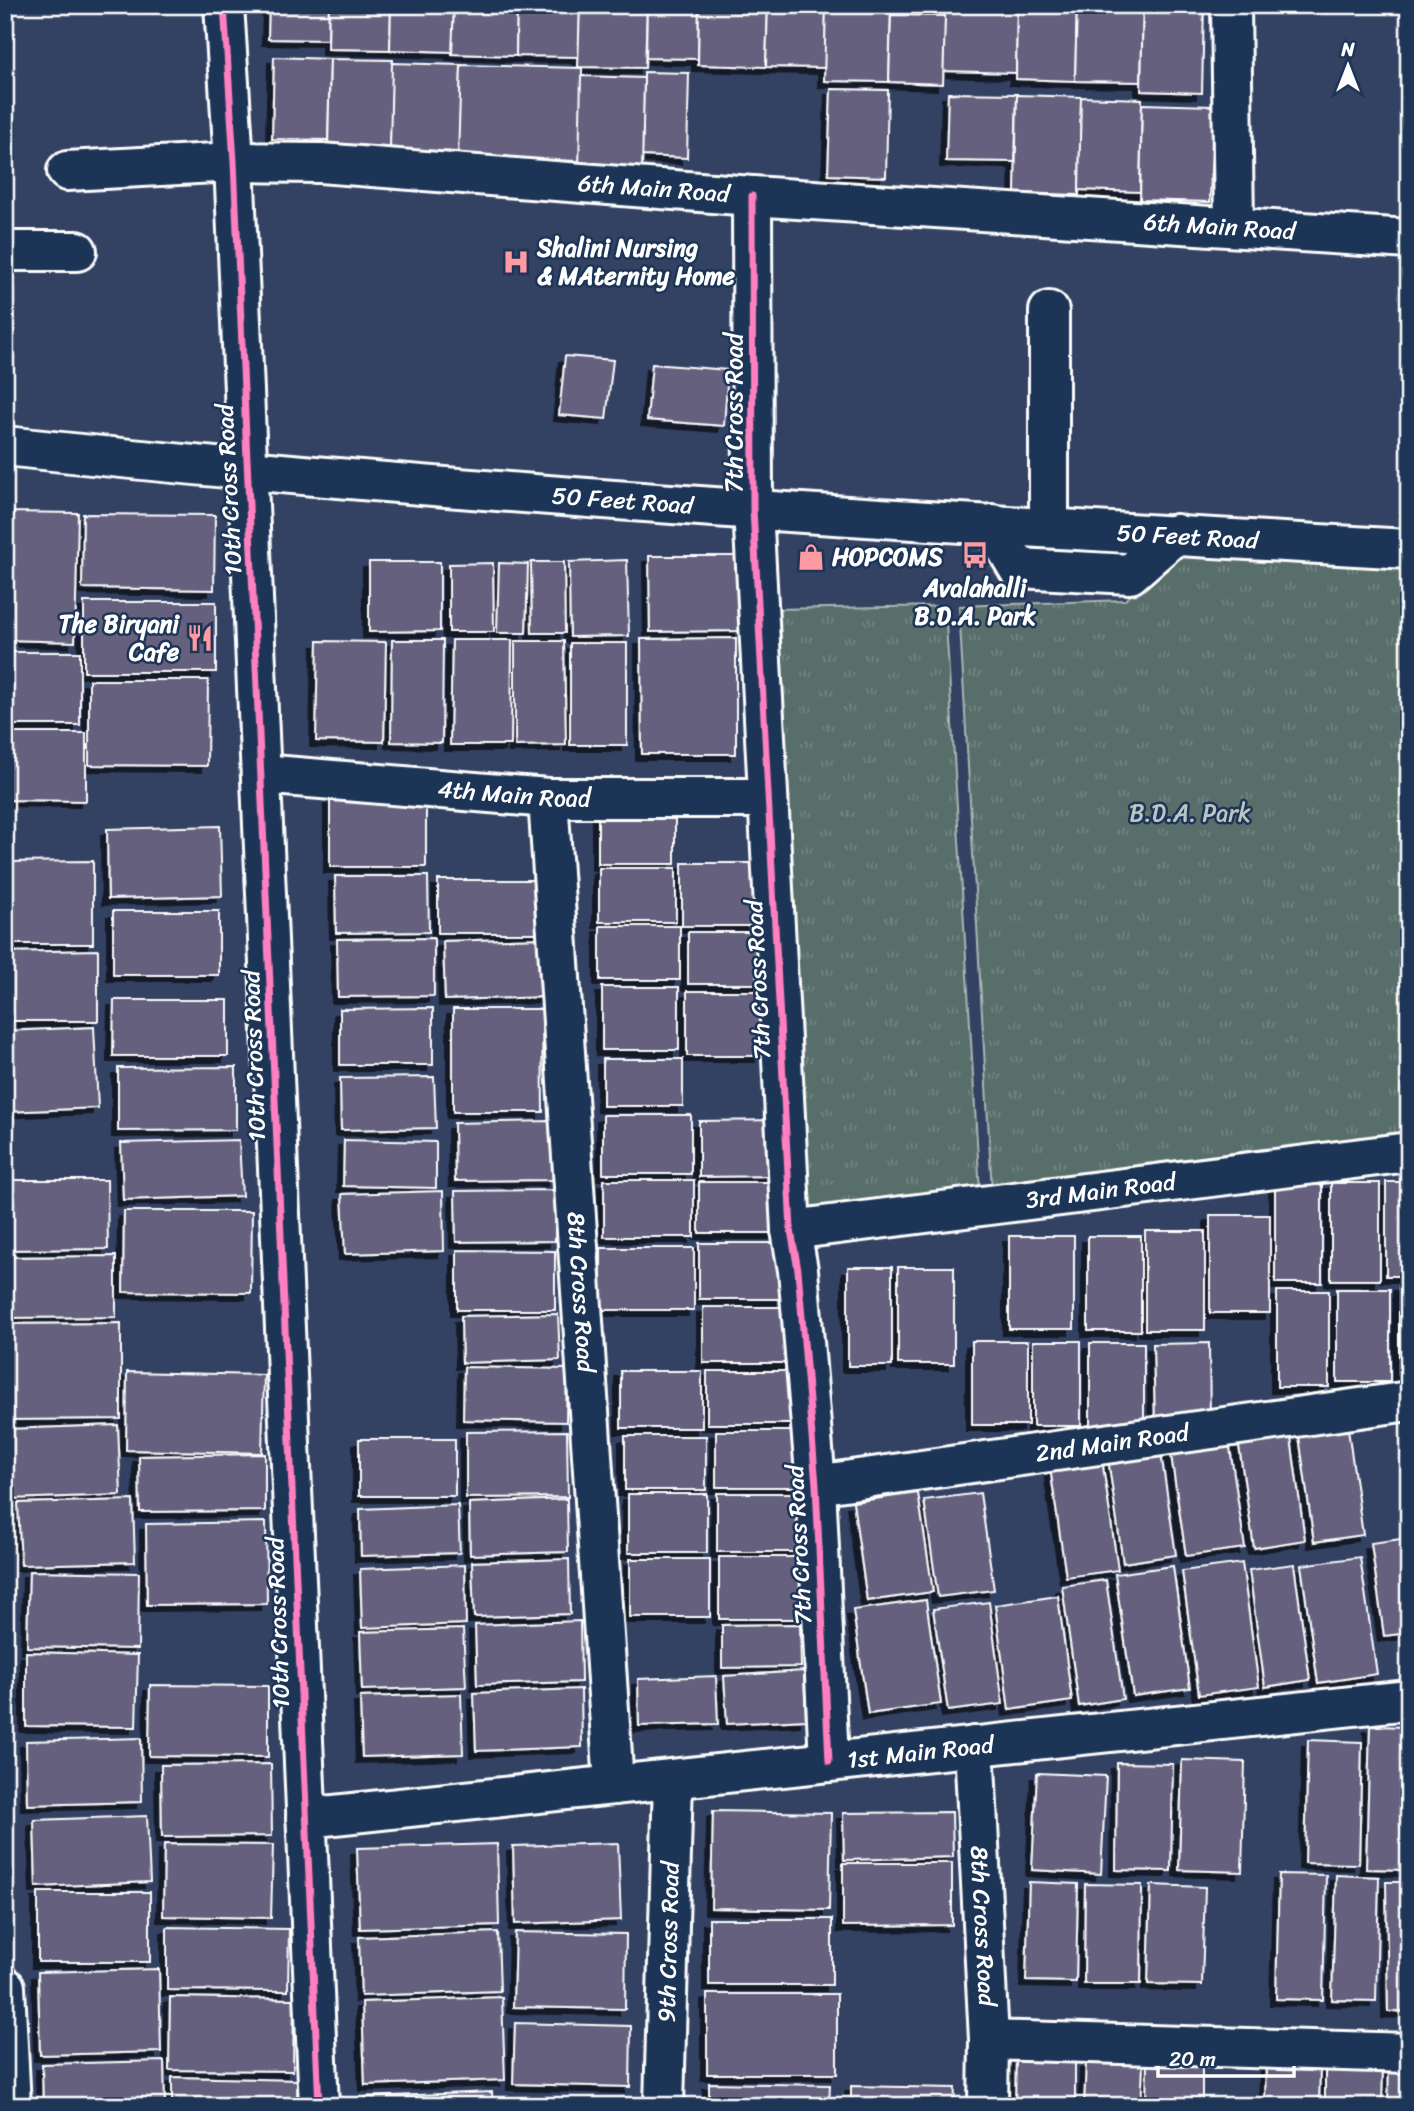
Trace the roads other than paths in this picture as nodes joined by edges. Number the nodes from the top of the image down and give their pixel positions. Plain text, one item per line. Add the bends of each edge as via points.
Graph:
1 (223, 5) edge
2 (1231, 5) edge
3 (234, 162) junction
4 (66, 171) dead end
5 (752, 195) junction
6 (1234, 227) junction
7 (1409, 239) edge
8 (5, 251) edge
9 (77, 251) dead end
10 (1049, 310) dead end
11 (5, 446) edge
12 (248, 472) junction
13 (754, 509) junction
14 (992, 524) junction
15 (1049, 527) junction
16 (1176, 534) junction
17 (1409, 549) edge
18 (261, 774) junction
19 (548, 798) junction
20 (767, 798) junction
21 (1409, 1152) edge
22 (791, 1230) junction
23 (1409, 1401) edge
24 (816, 1485) junction
25 (1409, 1700) edge
26 (974, 1746) junction
27 (829, 1761) junction
28 (673, 1779) junction
29 (614, 1785) junction
30 (306, 1818) junction
31 (5, 1987) edge
32 (989, 2040) junction
33 (1409, 2053) edge
34 (11, 2106) edge
35 (319, 2106) edge
36 (664, 2106) edge
37 (988, 2106) edge

1 - 3 street, 10th Cross Road
2 - 6 street
3 - 4 street, 6th Main Road
3 - 5 street, 6th Main Road via 320,163
3 - 12 street, 10th Cross Road
5 - 6 street, 6th Main Road
5 - 13 street, 7th Cross Road
6 - 7 street, 6th Main Road
8 - 9 street
10 - 15 street
11 - 12 street, 50 Feet Road
12 - 13 street, 50 Feet Road
12 - 18 street, 10th Cross Road
13 - 14 street, 50 Feet Road
13 - 20 street, 7th Cross Road
14 - 15 street, 50 Feet Road
14 - 16 street via 1018,568 1130,575
15 - 16 street, 50 Feet Road
16 - 17 street, 50 Feet Road
18 - 19 street, 4th Main Road
18 - 30 street, 10th Cross Road
19 - 20 street, 4th Main Road
19 - 29 street, 8th Cross Road
20 - 22 street, 7th Cross Road
21 - 22 street, 3rd Main Road
22 - 24 street, 7th Cross Road
23 - 24 street, 2nd Main Road
24 - 27 street, 7th Cross Road
25 - 26 street, 1st Main Road
26 - 27 street, 1st Main Road
26 - 32 street, 8th Cross Road
27 - 28 street, 1st Main Road
28 - 29 street, 1st Main Road
28 - 36 street, 9th Cross Road
29 - 30 street, 1st Main Road
30 - 35 street, 10th Cross Road
31 - 34 street
32 - 33 street
32 - 37 street, 8th Cross Road

